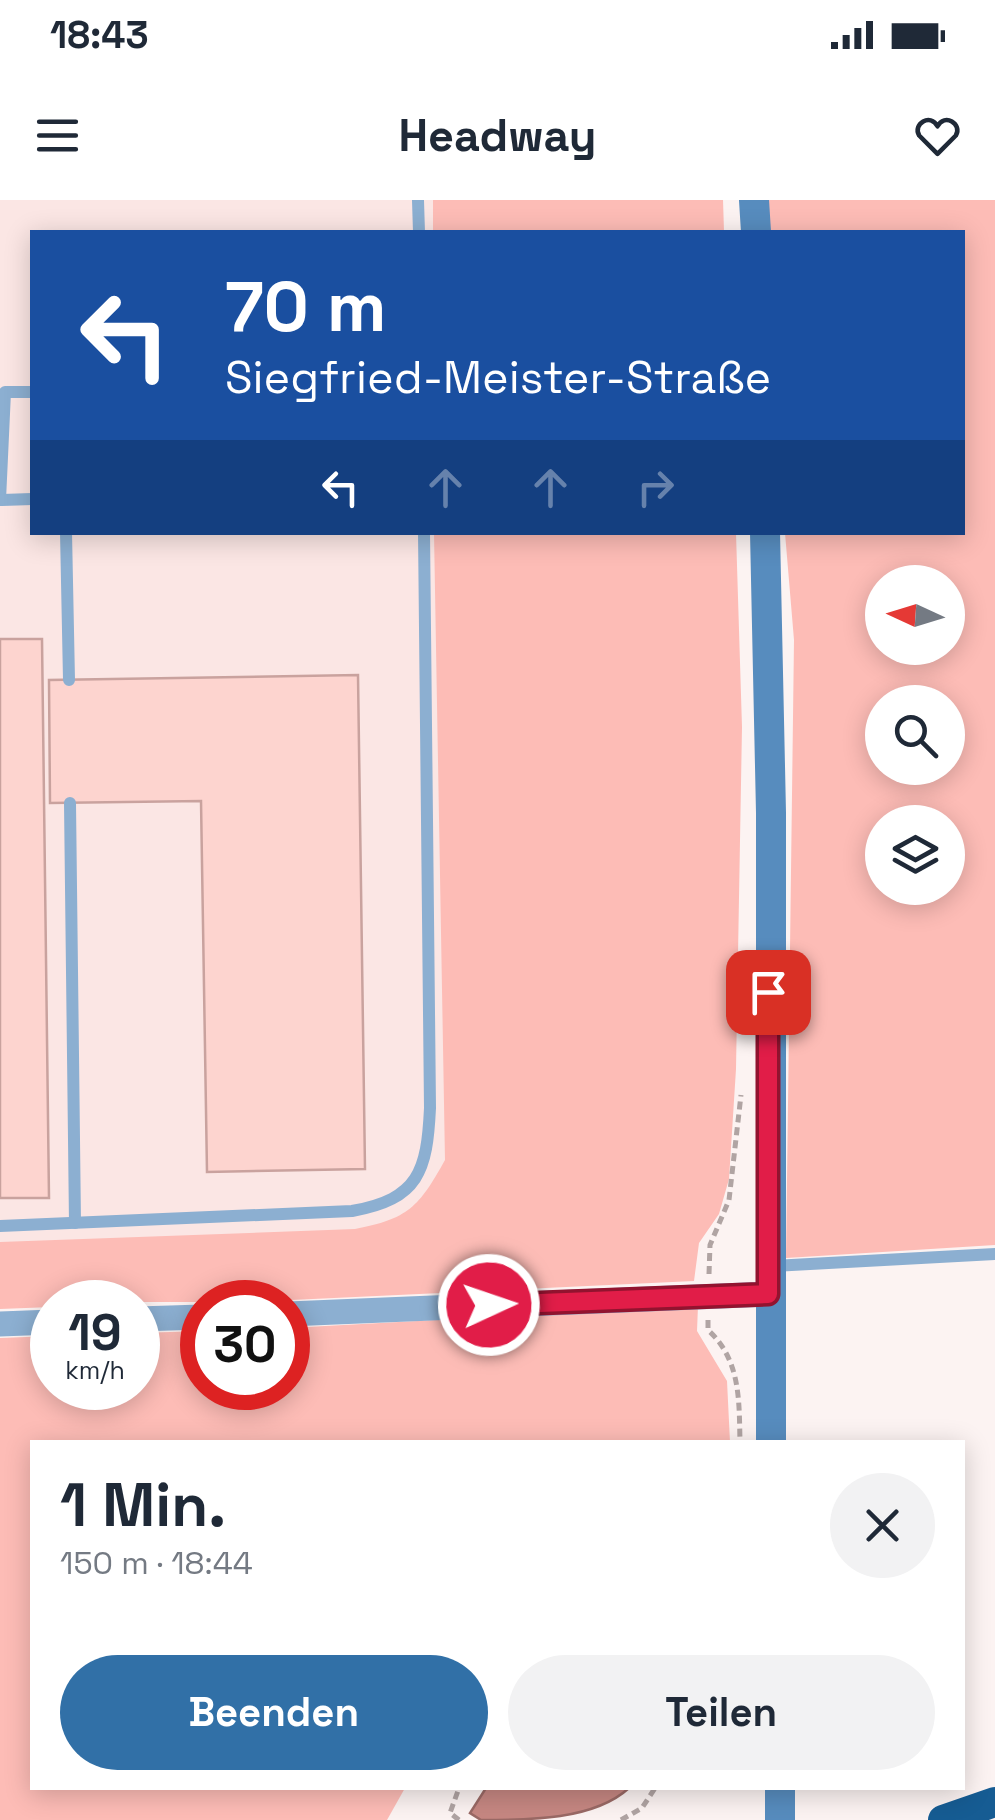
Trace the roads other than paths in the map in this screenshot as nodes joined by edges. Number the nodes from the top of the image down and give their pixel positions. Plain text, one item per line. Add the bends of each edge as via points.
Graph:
1 (418, 200) edge
2 (754, 200) edge
3 (419, 230) edge
4 (756, 230) edge
5 (30, 392) edge
6 (30, 499) edge
7 (1, 500) edge
8 (66, 535) edge
9 (424, 535) edge
10 (765, 535) edge
11 (68, 680) dead end
12 (70, 803) dead end
13 (75, 1223) junction
14 (0, 1226) edge
15 (995, 1254) edge
16 (768, 1280) junction
17 (310, 1313) edge
18 (30, 1323) edge
19 (0, 1324) edge
20 (771, 1440) edge
21 (780, 1790) edge
22 (995, 1802) edge
23 (780, 1820) edge
24 (943, 1820) edge

1 - 3 lane
2 - 4 street
5 - 7 lane via 5,392
6 - 7 lane
8 - 11 lane
9 - 13 lane via 428,1156 410,1187 388,1204 352,1211
10 - 16 street
12 - 13 lane
13 - 14 lane
15 - 16 lane
16 - 17 street via 708,1294
16 - 20 street
18 - 19 street
21 - 23 street
22 - 24 highway

